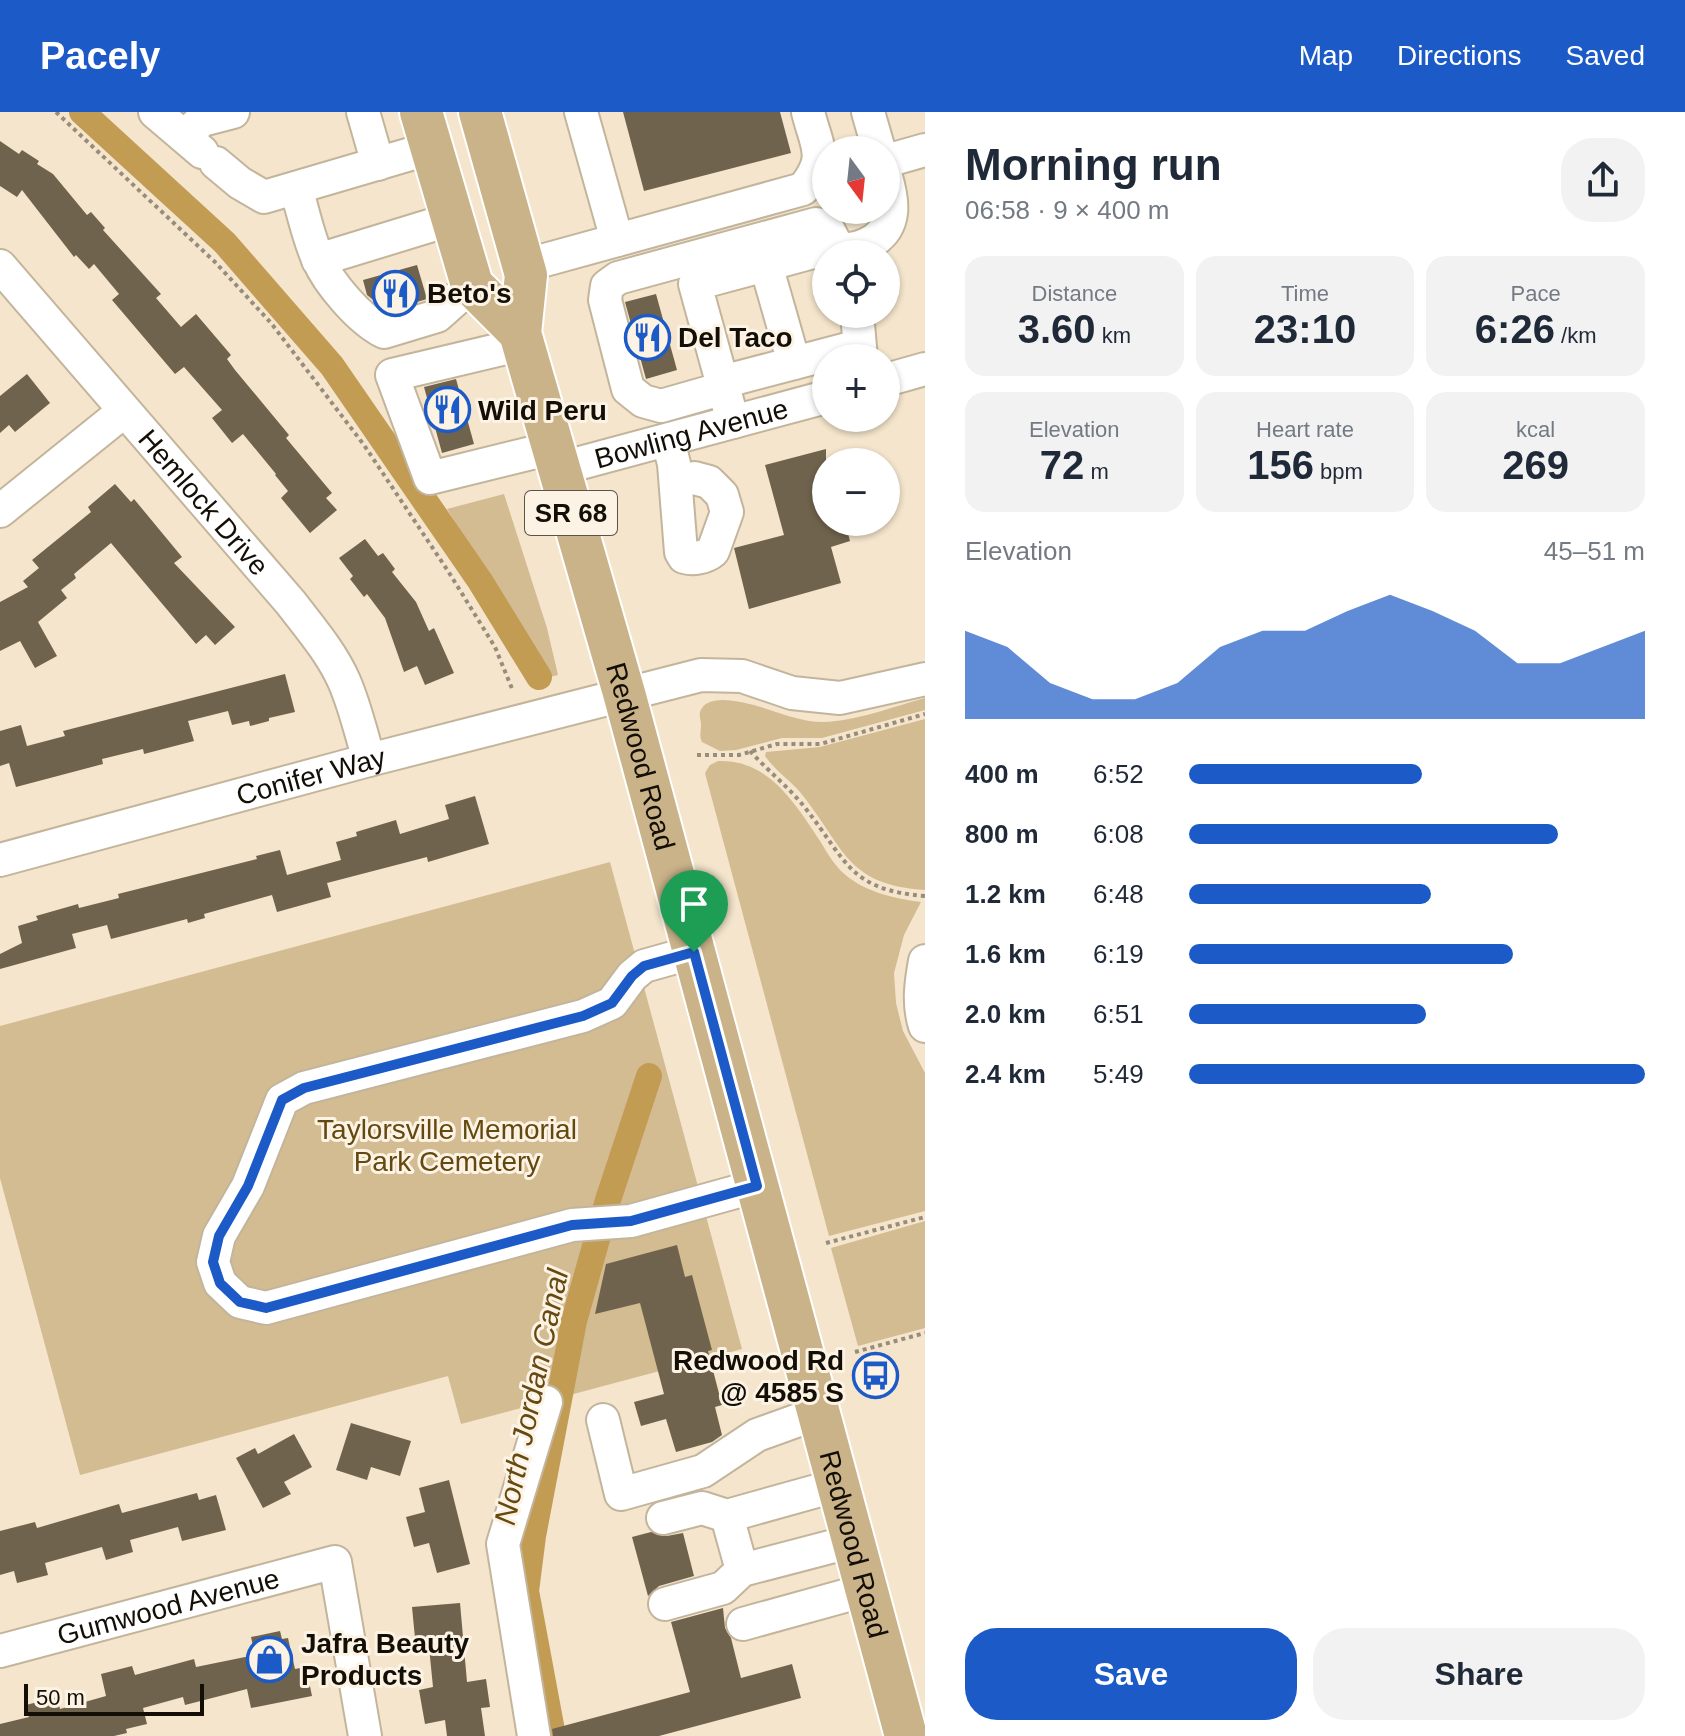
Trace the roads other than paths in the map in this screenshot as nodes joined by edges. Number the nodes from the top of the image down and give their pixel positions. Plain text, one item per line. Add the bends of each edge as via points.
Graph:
1 (155, 112) edge
2 (233, 112) edge
3 (363, 112) edge
4 (480, 112) edge
5 (581, 112) edge
6 (808, 112) edge
7 (868, 112) edge
8 (426, 130) edge
9 (875, 136) edge
10 (201, 150) junction
11 (925, 150) edge
12 (900, 157) edge
13 (378, 164) junction
14 (296, 188) junction
15 (452, 219) junction
16 (889, 224) edge
17 (617, 240) junction
18 (834, 240) edge
19 (875, 240) edge
20 (812, 252) edge
21 (318, 260) junction
22 (766, 265) junction
23 (0, 266) edge
24 (523, 266) junction
25 (472, 285) junction
26 (521, 338) junction
27 (812, 360) edge
28 (794, 363) junction
29 (925, 369) edge
30 (900, 376) edge
31 (723, 385) junction
32 (812, 401) edge
33 (123, 412) junction
34 (733, 422) junction
35 (668, 440) junction
36 (555, 459) junction
37 (676, 482) dead end
38 (0, 511) edge
39 (925, 679) edge
40 (624, 693) junction
41 (369, 760) junction
42 (0, 860) edge
43 (694, 952) junction
44 (925, 961) edge
45 (925, 1026) edge
46 (757, 1186) junction
47 (546, 1402) dead end
48 (818, 1413) junction
49 (603, 1420) dead end
50 (838, 1485) junction
51 (727, 1516) junction
52 (663, 1518) dead end
53 (853, 1541) junction
54 (742, 1570) junction
55 (866, 1590) junction
56 (665, 1604) dead end
57 (743, 1624) dead end
58 (0, 1651) edge
59 (365, 1736) edge
60 (534, 1736) edge
61 (906, 1736) edge

1 - 10 street
2 - 10 street via 202,120
3 - 13 street
4 - 24 main road, Redwood Road / SR 68
5 - 17 street
6 - 17 street via 820,159 803,189
7 - 9 street
8 - 13 street
8 - 15 main road, Redwood Road / SR 68
10 - 14 street via 264,197
11 - 12 street
13 - 14 street
14 - 21 street
15 - 21 street
15 - 25 main road, Redwood Road / SR 68
16 - 19 street
17 - 24 street
18 - 31 street via 827,227 816,224 618,278 607,286 605,300 628,389 661,406
20 - 22 street
21 - 25 street via 370,325 384,332 437,316
22 - 28 street
22 - 31 street via 695,284
23 - 33 street, Hemlock Drive
24 - 26 main road, Redwood Road / SR 68
25 - 26 main road, Redwood Road / SR 68
26 - 36 main road, Redwood Road / SR 68
26 - 36 street, Bowling Avenue via 392,375 430,478
27 - 28 street
28 - 31 street
29 - 30 street
31 - 34 street
32 - 34 street, Bowling Avenue
33 - 38 street
33 - 41 street, Hemlock Drive via 326,649 352,701
34 - 35 street, Bowling Avenue
35 - 36 street, Bowling Avenue
35 - 37 street
36 - 40 main road, Redwood Road / SR 68
39 - 40 street, Conifer Way via 840,698 792,693 742,676 722,675
40 - 41 street, Conifer Way
40 - 43 main road, Redwood Road / SR 68
41 - 42 street, Conifer Way
43 - 46 main road, Redwood Road / SR 68
43 - 46 street via 644,966 612,1003 583,1016 304,1088 282,1100 248,1186 219,1236 213,1262 220,1283 240,1302 266,1308 572,1225 631,1221
44 - 45 street via 920,1013
46 - 48 main road, Redwood Road / SR 68
47 - 60 street via 503,1544
48 - 49 street via 757,1435 703,1471 621,1494
48 - 50 main road, Redwood Road / SR 68
50 - 51 street
50 - 53 main road, Redwood Road / SR 68
51 - 52 street via 702,1508
51 - 54 street
53 - 54 street
53 - 55 main road, Redwood Road / SR 68
54 - 56 street via 723,1588
55 - 57 street
55 - 61 main road, Redwood Road / SR 68
58 - 59 street, Gumwood Avenue via 335,1562

